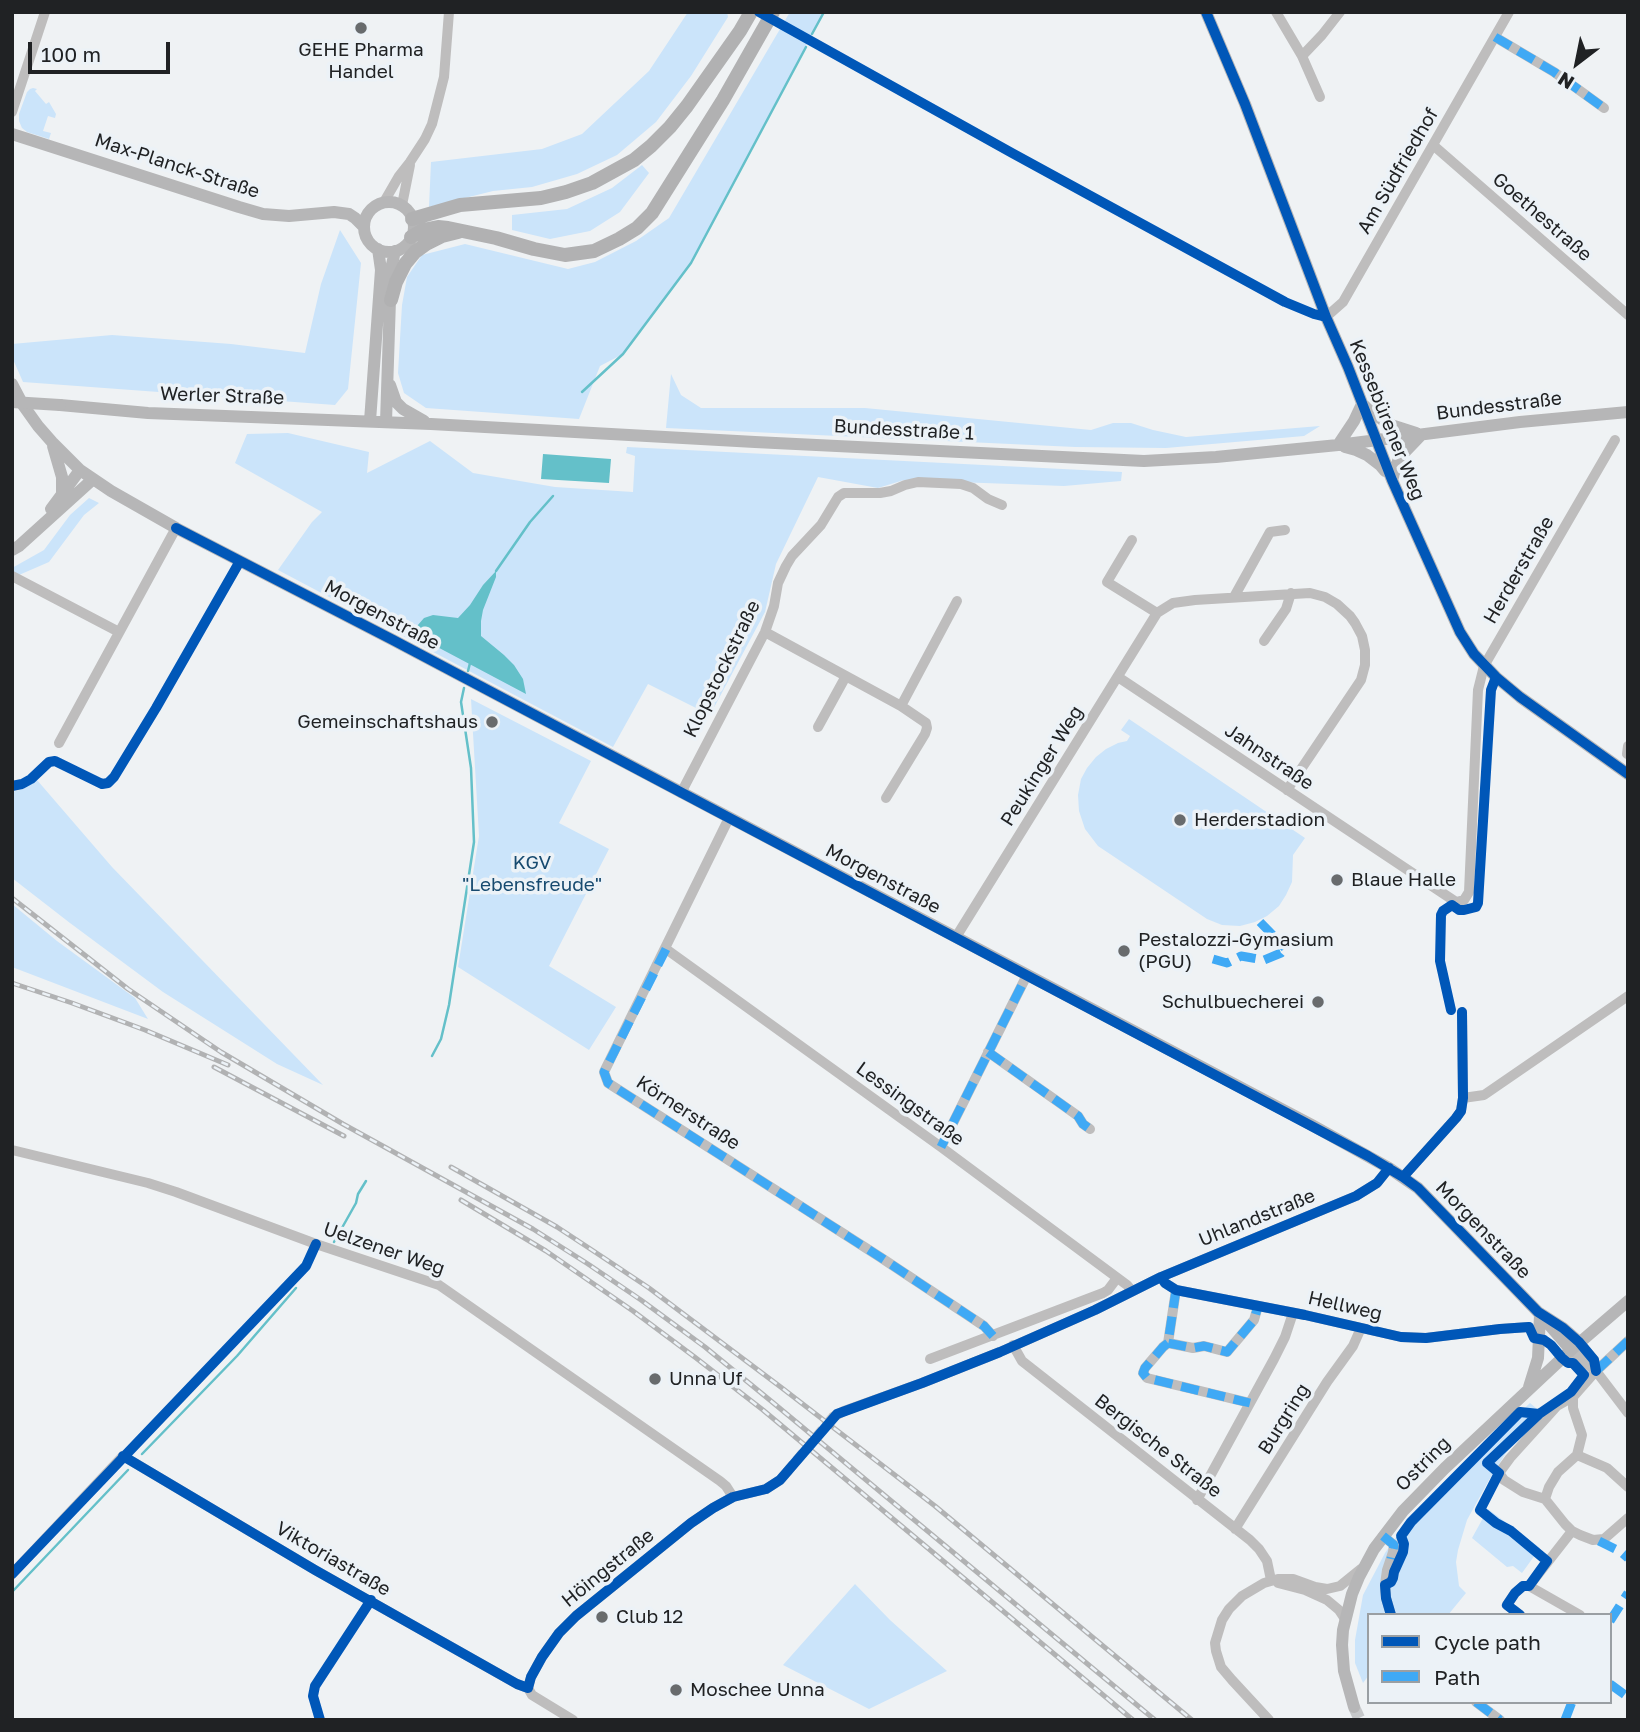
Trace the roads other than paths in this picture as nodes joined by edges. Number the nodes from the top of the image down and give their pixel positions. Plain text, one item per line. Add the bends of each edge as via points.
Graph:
1 (45, 12) edge
2 (449, 12) edge
3 (751, 12) edge
4 (773, 12) edge
5 (1206, 12) edge
6 (1276, 12) edge
7 (1340, 12) edge
8 (1509, 12) edge
9 (1495, 37) junction
10 (1302, 56) junction
11 (1320, 97) dead end
12 (1604, 108) dead end
13 (12, 112) edge
14 (12, 134) edge
15 (1433, 145) junction
16 (410, 162) junction
17 (384, 202) junction
18 (402, 205) junction
19 (371, 210) junction
20 (334, 212) junction
21 (412, 219) junction
22 (364, 228) junction
23 (463, 231) junction
24 (411, 237) junction
25 (378, 249) junction
26 (395, 251) junction
27 (391, 300) junction
28 (1628, 316) edge
29 (1326, 317) junction
30 (387, 376) junction
31 (12, 384) edge
32 (12, 402) edge
33 (1362, 404) junction
34 (1628, 412) edge
35 (370, 421) junction
36 (386, 422) junction
37 (431, 424) junction
38 (1422, 434) junction
39 (1375, 439) junction
40 (1615, 440) dead end
41 (52, 442) junction
42 (1338, 445) junction
43 (80, 470) junction
44 (92, 480) junction
45 (1392, 481) junction
46 (62, 495) junction
47 (1002, 505) dead end
48 (176, 528) junction
49 (38, 529) junction
50 (1286, 530) dead end
51 (1132, 540) dead end
52 (12, 550) edge
53 (12, 576) edge
54 (1291, 593) junction
55 (1234, 597) junction
56 (957, 601) dead end
57 (1157, 613) junction
58 (119, 632) junction
59 (765, 632) junction
60 (1264, 641) dead end
61 (1485, 666) junction
62 (846, 676) junction
63 (1118, 677) junction
64 (901, 706) junction
65 (818, 727) dead end
66 (59, 743) dead end
67 (1628, 774) edge
68 (1287, 790) junction
69 (681, 793) junction
70 (886, 798) dead end
71 (729, 818) junction
72 (1469, 892) joint
73 (956, 937) junction
74 (666, 949) junction
75 (1027, 975) junction
76 (1628, 996) edge
77 (1462, 1012) dead end
78 (988, 1052) junction
79 (1463, 1098) junction
80 (1090, 1129) dead end
81 (942, 1147) junction
82 (12, 1150) edge
83 (1389, 1168) junction
84 (1403, 1177) junction
85 (1161, 1277) junction
86 (1117, 1278) junction
87 (1176, 1290) junction
88 (1132, 1291) junction
89 (1628, 1301) edge
90 (1258, 1306) junction
91 (1293, 1313) junction
92 (1539, 1313) junction
93 (1529, 1327) dead end
94 (1361, 1328) junction
95 (1563, 1328) junction
96 (1591, 1332) junction
97 (993, 1336) junction
98 (1168, 1343) junction
99 (1627, 1343) edge
100 (1013, 1345) junction
101 (1576, 1346) junction
102 (930, 1359) dead end
103 (1596, 1371) junction
104 (1527, 1391) junction
105 (1573, 1397) junction
106 (1250, 1403) junction
107 (1628, 1413) edge
108 (833, 1417) tunnel mouth
109 (1577, 1455) junction
110 (787, 1472) tunnel mouth
111 (1628, 1487) edge
112 (733, 1497) junction
113 (1545, 1499) junction
114 (1197, 1500) junction
115 (1628, 1518) edge
116 (1235, 1529) junction
117 (1572, 1531) junction
118 (1383, 1536) junction
119 (1364, 1566) junction
120 (12, 1574) edge
121 (1271, 1580) junction
122 (1529, 1586) junction
123 (1390, 1613) edge
124 (1517, 1613) edge
125 (1576, 1613) edge
126 (1345, 1619) junction
127 (528, 1688) junction
128 (1479, 1704) edge
129 (1354, 1707) tunnel mouth
130 (573, 1720) edge
131 (1269, 1720) edge
132 (1500, 1720) edge

1 - 13 street
2 - 16 street via 439,98 425,139
3 - 21 highway via 670,127 634,160 592,183 554,195 460,205
4 - 23 highway via 701,138 652,213 636,228 594,251 565,255
5 - 29 main road, Kessebürener Weg
6 - 10 street
7 - 10 street
8 - 9 street, Am Südfriedhof
9 - 12 street
9 - 15 street, Am Südfriedhof
10 - 11 street
14 - 20 main road, Max-Planck-Straße via 263,214
15 - 28 street, Goethestraße
15 - 29 street, Am Südfriedhof via 1343,302
16 - 17 street
16 - 18 street
17 - 18 main road
17 - 19 main road
18 - 21 main road
19 - 20 main road, Max-Planck-Straße via 353,207
19 - 22 main road
20 - 22 main road via 349,214
21 - 24 main road
22 - 25 main road
23 - 24 highway via 438,227
23 - 27 highway via 442,236 415,252 405,264
24 - 26 main road
25 - 26 main road
25 - 35 main road via 381,270
26 - 27 main road
27 - 30 main road
29 - 33 main road, Kessebürener Weg
30 - 36 main road
30 - 37 main road via 402,409
31 - 41 main road
32 - 35 main road, Werler Straße, bridge via 148,413
33 - 38 main road via 1388,424
33 - 39 main road, Kessebürener Weg
33 - 42 main road
34 - 38 main road, Bundesstraße
35 - 36 main road, Werler Straße
36 - 37 main road, Werler Straße
37 - 42 main road, Bundesstraße 1 via 1144,461
38 - 39 main road, Bundesstraße
38 - 45 main road via 1399,457
39 - 42 main road, Bundesstraße 1
39 - 45 main road, Kessebürener Weg
40 - 61 street, Herderstraße
41 - 43 main road
41 - 46 main road
42 - 45 main road via 1367,455
43 - 44 main road
43 - 46 main road
44 - 48 main road, Morgenstraße
44 - 49 main road
45 - 61 main road, Kessebürener Weg via 1454,620
46 - 49 main road
47 - 59 street, Klopstockstraße via 961,484 918,482 880,493 845,493 786,566
48 - 58 street
48 - 69 main road, Morgenstraße
49 - 52 main road
50 - 55 street via 1270,532
51 - 57 street via 1107,582
53 - 58 street
54 - 55 street
54 - 60 street
54 - 68 street via 1316,594 1344,610 1362,636 1365,657 1357,688
55 - 57 street via 1173,603
56 - 64 street
57 - 63 street, Peukinger Weg
58 - 66 street
59 - 62 street
59 - 69 street, Klopstockstraße
61 - 67 main road, Kessebürener Weg via 1520,697
61 - 72 street, Herderstraße via 1478,690
62 - 64 street
62 - 65 street
63 - 68 street, Jahnstraße
63 - 73 street, Peukinger Weg
64 - 70 street via 922,719 927,728
68 - 72 street, Jahnstraße via 1455,902 1464,900
69 - 71 main road, Morgenstraße
71 - 73 main road, Morgenstraße
71 - 74 street, Körnerstraße
73 - 75 main road, Morgenstraße
74 - 81 street, Lessingstraße
74 - 97 street, Körnerstraße via 604,1072 608,1083 892,1265
75 - 78 street
75 - 83 main road, Morgenstraße
76 - 79 street via 1484,1095
77 - 79 street
78 - 80 street
78 - 81 street
79 - 84 street via 1456,1118
81 - 86 street, Lessingstraße
82 - 112 street, Uelzener Weg via 148,1183 439,1285 720,1481
83 - 84 main road, Morgenstraße
83 - 85 street, Uhlandstraße via 1377,1183 1356,1196
84 - 92 main road, Morgenstraße
85 - 87 street, Hellweg
85 - 88 street, Uhlandstraße
86 - 88 street, Lessingstraße
86 - 97 street via 1104,1293
87 - 90 street, Hellweg
87 - 98 street
88 - 100 street
89 - 96 main road, Ostring
90 - 91 street, Hellweg
90 - 98 street via 1254,1320 1227,1352
91 - 94 street, Hellweg
91 - 106 street
92 - 95 main road, Morgenstraße
92 - 101 main road, Morgenstraße
92 - 104 main road via 1538,1357
93 - 94 street, Hellweg via 1426,1338
94 - 116 street, Burgring
95 - 96 main road
95 - 101 main road, Morgenstraße
96 - 101 main road, Ostring
97 - 102 street
98 - 106 street via 1144,1368 1147,1378
99 - 103 street
100 - 108 street
100 - 114 street, Bergische Straße via 1022,1361
101 - 103 street, Morgenstraße
101 - 104 main road, Ostring
103 - 105 street
103 - 107 street, Morgenstraße
104 - 118 main road, Ostring via 1414,1499
105 - 109 street via 1582,1435
105 - 113 street via 1557,1406 1499,1473 1523,1492
106 - 114 street
109 - 111 street via 1607,1468
109 - 113 street via 1558,1472
110 - 112 street via 766,1489
112 - 127 street, Höingstraße via 691,1523 567,1624 542,1657
113 - 117 street
114 - 116 street, Bergische Straße
115 - 117 street via 1599,1541
116 - 121 street, Bergische Straße via 1263,1555
117 - 122 street
118 - 119 main road, Ostring
118 - 123 street via 1394,1545 1385,1586
119 - 121 street via 1339,1586 1327,1589 1293,1579
119 - 126 main road, Ostring
120 - 127 street, Viktoriastraße via 122,1456
121 - 126 street via 1327,1600
121 - 131 street via 1249,1590 1228,1609 1215,1643 1222,1667
122 - 124 street via 1523,1586 1507,1605
122 - 125 street
126 - 129 main road, Ostring via 1344,1671
127 - 130 street, Viktoriastraße
128 - 132 street

